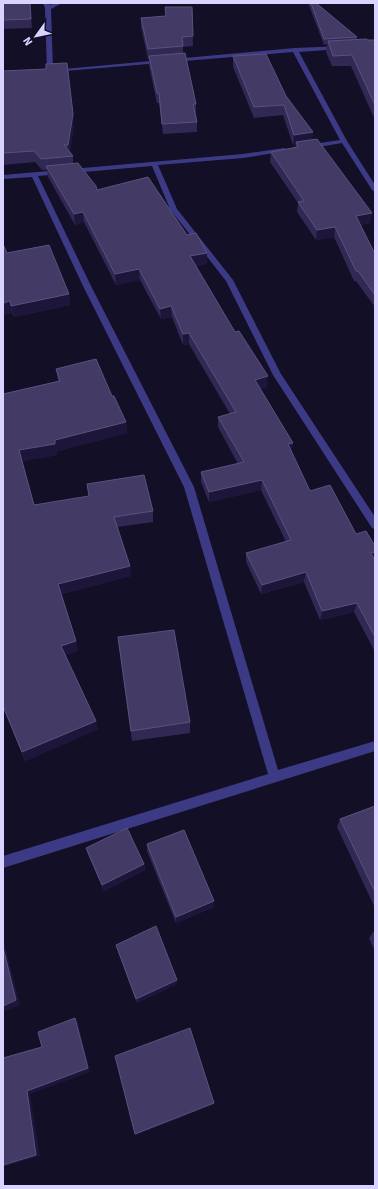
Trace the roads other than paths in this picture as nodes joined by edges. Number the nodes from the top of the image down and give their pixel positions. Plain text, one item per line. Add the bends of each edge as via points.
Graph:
1 (58, 3) edge
2 (47, 5) edge
3 (346, 47) edge
4 (295, 50) junction
5 (42, 72) edge
6 (50, 72) junction
7 (344, 141) junction
8 (297, 148) edge
9 (289, 149) edge
10 (154, 163) junction
11 (34, 174) junction
12 (3, 177) edge
13 (375, 190) edge
14 (375, 525) edge
15 (375, 746) edge
16 (274, 776) junction
17 (3, 862) edge

1 - 2 street
2 - 6 street
3 - 4 street
4 - 6 street
4 - 7 street
5 - 6 street
7 - 8 street
7 - 13 street
9 - 10 street via 243,156
10 - 11 street
10 - 14 street via 174,209 229,280 277,375
11 - 12 street
11 - 16 street via 87,286 189,487
15 - 16 street
16 - 17 street

